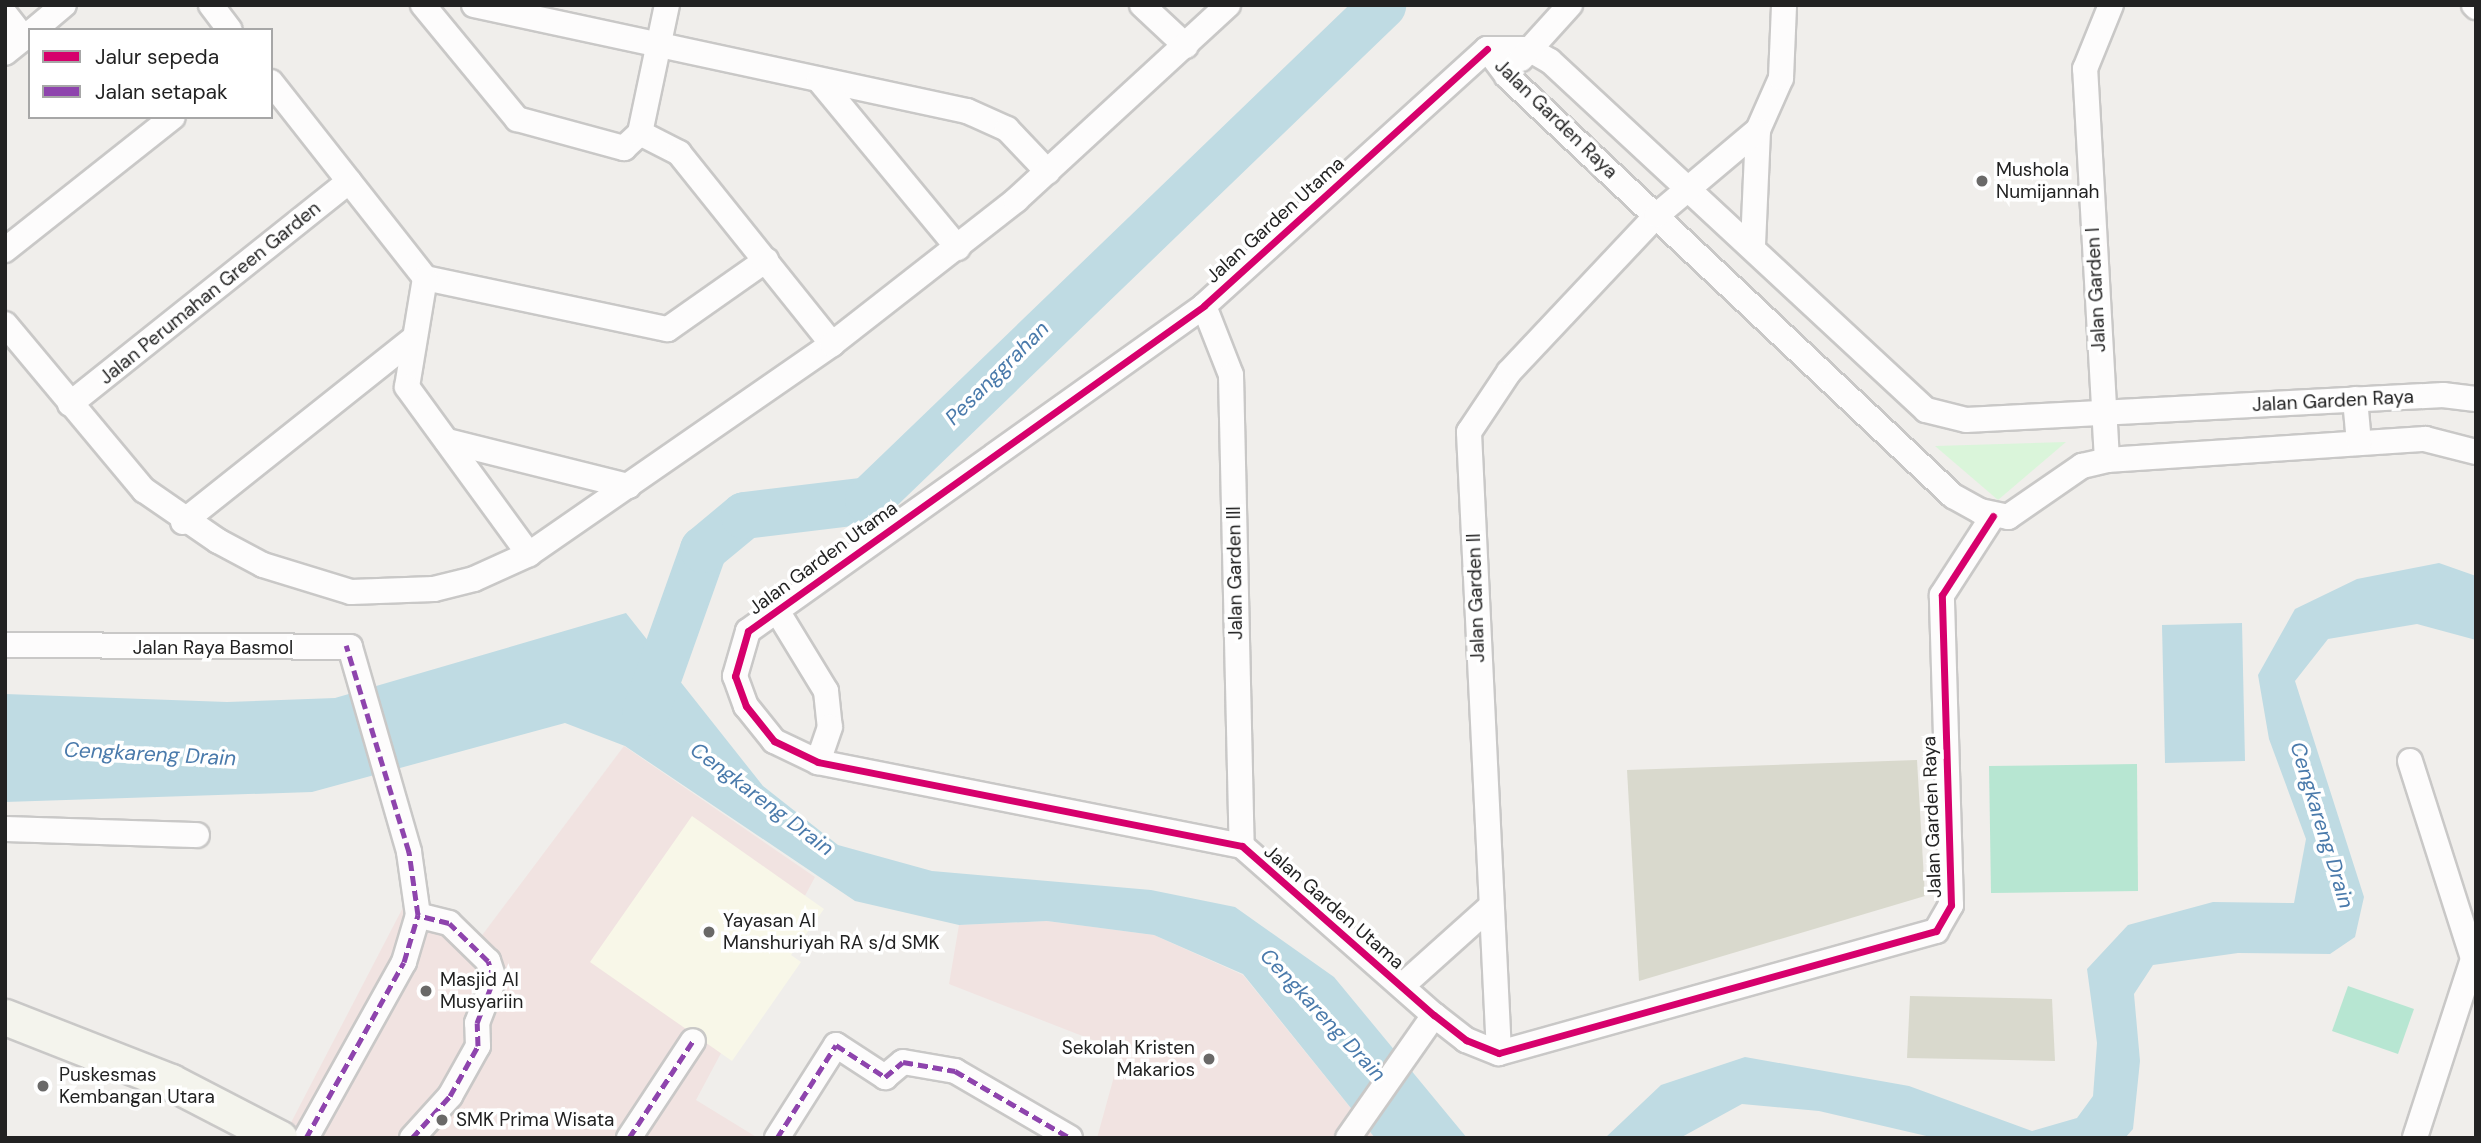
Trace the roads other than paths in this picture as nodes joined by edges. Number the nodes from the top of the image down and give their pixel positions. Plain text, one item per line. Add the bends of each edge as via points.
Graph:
1 (64, 5) edge
2 (211, 5) edge
3 (423, 5) edge
4 (474, 5) edge
5 (667, 5) edge
6 (1142, 5) edge
7 (1228, 5) edge
8 (1570, 5) edge
9 (1784, 5) edge
10 (2111, 5) edge
11 (5, 14) edge
12 (35, 28) edge
13 (228, 28) edge
14 (23, 38) edge
15 (659, 45) junction
16 (1186, 46) junction
17 (1487, 49) junction
18 (1529, 49) junction
19 (1507, 76) junction
20 (818, 80) junction
21 (273, 85) edge
22 (170, 119) edge
23 (1758, 131) junction
24 (640, 133) junction
25 (1048, 172) junction
26 (349, 181) junction
27 (1687, 185) junction
28 (1657, 215) junction
29 (1753, 245) junction
30 (958, 248) junction
31 (5, 250) edge
32 (766, 260) junction
33 (425, 278) junction
34 (1204, 306) junction
35 (5, 324) edge
36 (412, 340) junction
37 (832, 344) junction
38 (2355, 399) junction
39 (2476, 400) edge
40 (70, 404) junction
41 (1926, 410) junction
42 (2102, 414) junction
43 (446, 441) junction
44 (1900, 442) junction
45 (2359, 443) junction
46 (2476, 452) edge
47 (2107, 460) junction
48 (628, 486) junction
49 (1993, 516) junction
50 (183, 522) junction
51 (529, 554) junction
52 (776, 609) junction
53 (5, 645) edge
54 (2410, 761) dead end
55 (818, 762) junction
56 (5, 829) edge
57 (197, 835) dead end
58 (1242, 846) junction
59 (1489, 908) junction
60 (418, 915) junction
61 (2474, 960) edge
62 (1402, 986) junction
63 (1434, 1015) junction
64 (5, 1017) edge
65 (693, 1041) dead end
66 (1499, 1053) junction
67 (1353, 1131) edge
68 (279, 1138) edge
69 (306, 1138) edge
70 (412, 1138) edge
71 (629, 1138) edge
72 (777, 1138) edge
73 (1070, 1138) edge
74 (2415, 1138) edge

1 - 12 street
2 - 13 street
3 - 24 street via 517,119 624,148
4 - 15 street
5 - 15 street
6 - 16 street
7 - 16 street
8 - 18 street
9 - 23 street via 1780,78
10 - 42 street, Jalan Garden I via 2085,69
11 - 14 street
15 - 20 street
15 - 24 street
16 - 25 street
17 - 18 street, Jalan Garden Raya
17 - 19 street, Jalan Garden Raya
17 - 34 street, Jalan Garden Utama
18 - 19 street
18 - 27 street, Jalan Garden Raya
19 - 28 street, Jalan Garden Raya
20 - 25 street via 989,118
20 - 30 street
21 - 26 street
22 - 31 street
23 - 27 street
23 - 29 street
24 - 32 street via 679,153
25 - 30 street
26 - 33 street
26 - 40 street, Jalan Perumahan Green Garden
27 - 28 street
27 - 29 street, Jalan Garden Raya
28 - 44 street, Jalan Garden Raya
28 - 59 street, Jalan Garden II via 1508,372 1469,432
29 - 41 street, Jalan Garden Raya
30 - 37 street
32 - 33 street via 668,329
32 - 37 street
33 - 36 street
34 - 52 street, Jalan Garden Utama
34 - 58 street, Jalan Garden III via 1231,375
35 - 40 street
36 - 43 street via 407,387
36 - 50 street
37 - 48 street
38 - 39 street, Jalan Garden Raya
38 - 42 street, Jalan Garden Raya
38 - 45 street
40 - 50 street via 144,490
41 - 42 street, Jalan Garden Raya via 1965,420
41 - 44 street
42 - 47 street, Jalan Garden I
43 - 48 street
43 - 51 street
44 - 49 street, Jalan Garden Raya via 1954,496
45 - 46 street via 2445,440
45 - 47 street
47 - 49 street via 2082,466 2027,509
48 - 51 street
49 - 66 street, Jalan Garden Raya via 1942,595 1951,905 1936,931
50 - 51 street via 263,565 351,592 434,589 474,579
52 - 55 street via 826,691 830,727
52 - 55 street, Jalan Garden Utama via 742,641 735,676 746,706 774,741
53 - 60 street, Jalan Raya Basmol via 285,650 328,642 350,647 394,794
54 - 61 street
55 - 58 street, Jalan Garden Utama
56 - 57 street
58 - 62 street, Jalan Garden Utama
59 - 62 street
59 - 66 street, Jalan Garden II
60 - 69 street via 404,962
60 - 70 street via 449,923 488,961 494,979 477,1023 478,1046 450,1096
61 - 74 street
62 - 63 street
63 - 66 street via 1466,1040
63 - 67 street
64 - 68 main road via 171,1082
65 - 71 street
72 - 73 street via 836,1045 885,1077 903,1062 954,1071

